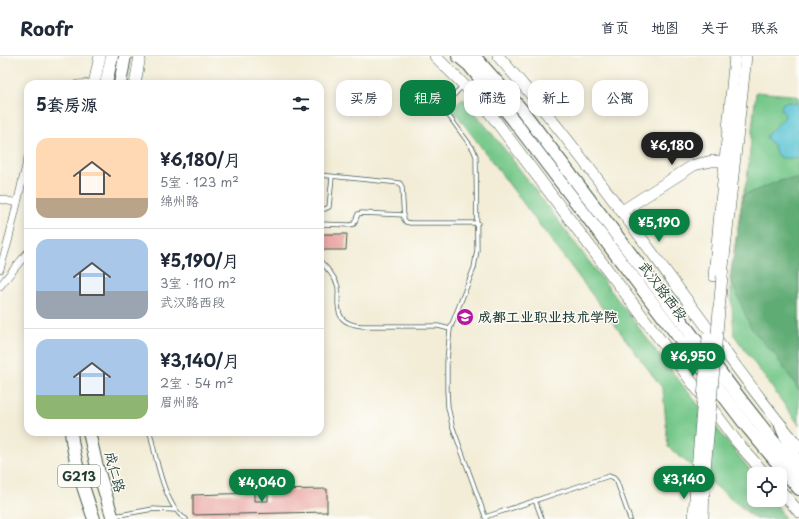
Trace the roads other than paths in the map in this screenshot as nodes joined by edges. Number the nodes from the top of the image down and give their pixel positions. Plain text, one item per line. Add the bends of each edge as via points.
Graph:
1 (100, 56) edge
2 (112, 56) edge
3 (125, 56) edge
4 (140, 56) edge
5 (435, 56) edge
6 (458, 56) edge
7 (474, 56) edge
8 (498, 56) edge
9 (735, 56) edge
10 (746, 56) edge
11 (98, 80) edge
12 (100, 80) edge
13 (121, 80) edge
14 (136, 80) edge
15 (464, 84) joint
16 (492, 116) edge
17 (729, 161) junction
18 (24, 174) edge
19 (324, 175) edge
20 (332, 176) junction
21 (0, 199) edge
22 (17, 203) junction
23 (324, 208) edge
24 (622, 212) junction
25 (404, 215) junction
26 (478, 223) junction
27 (324, 224) edge
28 (24, 257) edge
29 (324, 266) edge
30 (0, 269) edge
31 (0, 275) edge
32 (0, 285) edge
33 (450, 329) junction
34 (781, 426) junction
35 (68, 436) edge
36 (71, 436) edge
37 (90, 436) edge
38 (95, 436) edge
39 (151, 436) edge
40 (799, 447) edge
41 (73, 450) junction
42 (96, 462) junction
43 (760, 467) edge
44 (799, 468) edge
45 (799, 474) edge
46 (700, 481) junction
47 (799, 489) edge
48 (787, 498) edge
49 (535, 500) junction
50 (175, 510) junction
51 (799, 512) edge
52 (112, 518) edge
53 (486, 518) edge
54 (94, 519) edge
55 (186, 519) edge
56 (542, 519) edge
57 (630, 519) edge
58 (694, 519) edge
59 (703, 519) edge

1 - 11 main road
2 - 12 highway
3 - 13 highway
4 - 14 main road
5 - 15 main road
6 - 47 highway, 武汉路西段 via 514,121 748,428
7 - 45 highway, 武汉路西段 via 522,110
8 - 24 main road via 536,100
9 - 17 main road
10 - 17 main road
15 - 26 lane via 445,108 474,149
16 - 43 main road via 737,442
17 - 24 main road via 694,165
17 - 46 main road, bridge
18 - 22 street
19 - 20 lane
20 - 23 lane via 329,207
20 - 25 lane via 400,183
21 - 22 street
22 - 30 street
24 - 34 main road
25 - 26 lane via 406,222 410,223
25 - 27 lane via 362,213 358,214 354,224
26 - 33 lane via 474,268
28 - 32 street
29 - 33 lane via 338,285 338,308 345,322 362,326 438,326
31 - 32 street
33 - 53 lane via 447,361 448,407 452,425
34 - 40 main road
34 - 44 highway
35 - 41 main road
36 - 41 highway, G213
37 - 42 highway, 成仁路 / G213
38 - 42 main road
39 - 50 lane via 164,484
41 - 54 highway, G213 via 80,481
42 - 52 highway, 成仁路 / G213
46 - 58 main road
46 - 59 main road
48 - 51 main road
49 - 53 lane
49 - 56 lane
49 - 57 lane via 609,476 617,482
50 - 52 lane via 153,509
50 - 55 lane

